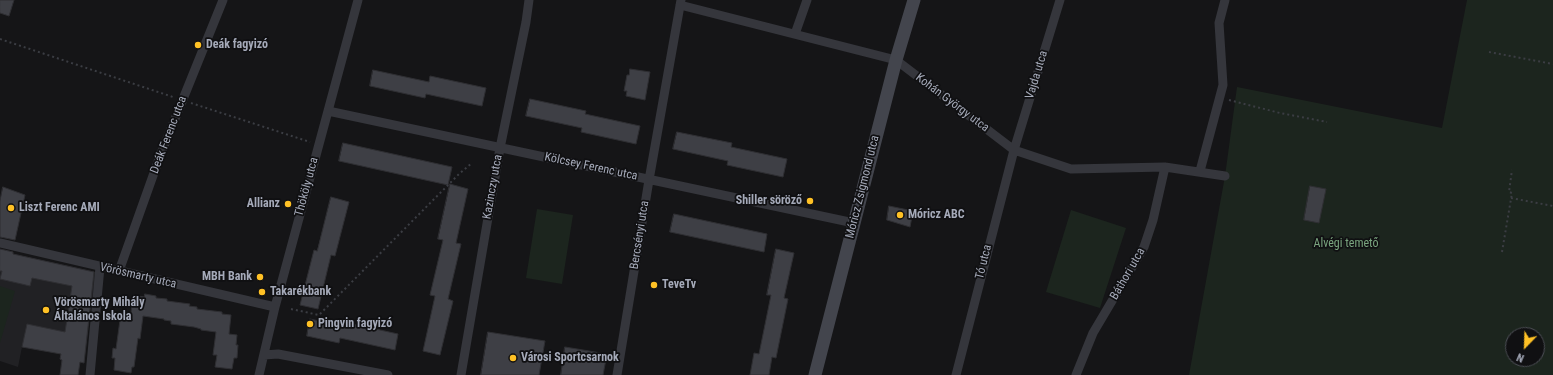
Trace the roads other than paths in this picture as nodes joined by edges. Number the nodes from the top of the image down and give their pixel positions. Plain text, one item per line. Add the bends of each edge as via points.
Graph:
1 (223, 0) edge
2 (358, 0) edge
3 (529, 0) edge
4 (807, 0) edge
5 (914, 0) edge
6 (1060, 0) edge
7 (1225, 0) edge
8 (681, 3) edge
9 (795, 34) junction
10 (896, 60) junction
11 (328, 111) junction
12 (500, 148) junction
13 (1014, 150) junction
14 (1165, 166) junction
15 (1200, 171) junction
16 (1224, 176) dead end
17 (649, 180) junction
18 (854, 223) junction
19 (0, 243) edge
20 (100, 267) junction
21 (119, 272) junction
22 (275, 307) junction
23 (264, 355) junction
24 (90, 375) edge
25 (258, 375) edge
26 (388, 375) edge
27 (462, 375) edge
28 (617, 375) edge
29 (815, 375) edge
30 (956, 375) edge
31 (1076, 375) edge

1 - 21 street, Deák Ferenc utca via 160,156
2 - 11 street, Thököly utca
3 - 12 street, Kazinczy utca
4 - 9 street
5 - 10 main road, Móricz Zsigmond utca
6 - 13 street, Vajda utca
7 - 15 street via 1219,23 1222,85
8 - 9 street, Kohán György utca
8 - 17 street, Bercsényi utca
9 - 10 street, Kohán György utca
10 - 13 street, Kohán György utca
10 - 18 main road, Móricz Zsigmond utca
11 - 12 street, Kölcsey Ferenc utca
11 - 22 street, Thököly utca
12 - 17 street, Kölcsey Ferenc utca
12 - 27 street, Kazinczy utca
13 - 14 street, Kohán György utca via 1071,169
13 - 30 street, Tó utca
14 - 15 street, Kohán György utca
14 - 31 street, Báthori utca via 1144,247 1093,333
15 - 16 street, Kohán György utca
17 - 18 street, Kölcsey Ferenc utca
17 - 28 street, Bercsényi utca
18 - 29 main road, Móricz Zsigmond utca
19 - 20 street, Vörösmarty utca
20 - 21 street, Vörösmarty utca
20 - 24 street
21 - 22 street, Vörösmarty utca
22 - 23 street, Thököly utca
23 - 25 street, Thököly utca
23 - 26 street via 278,354

